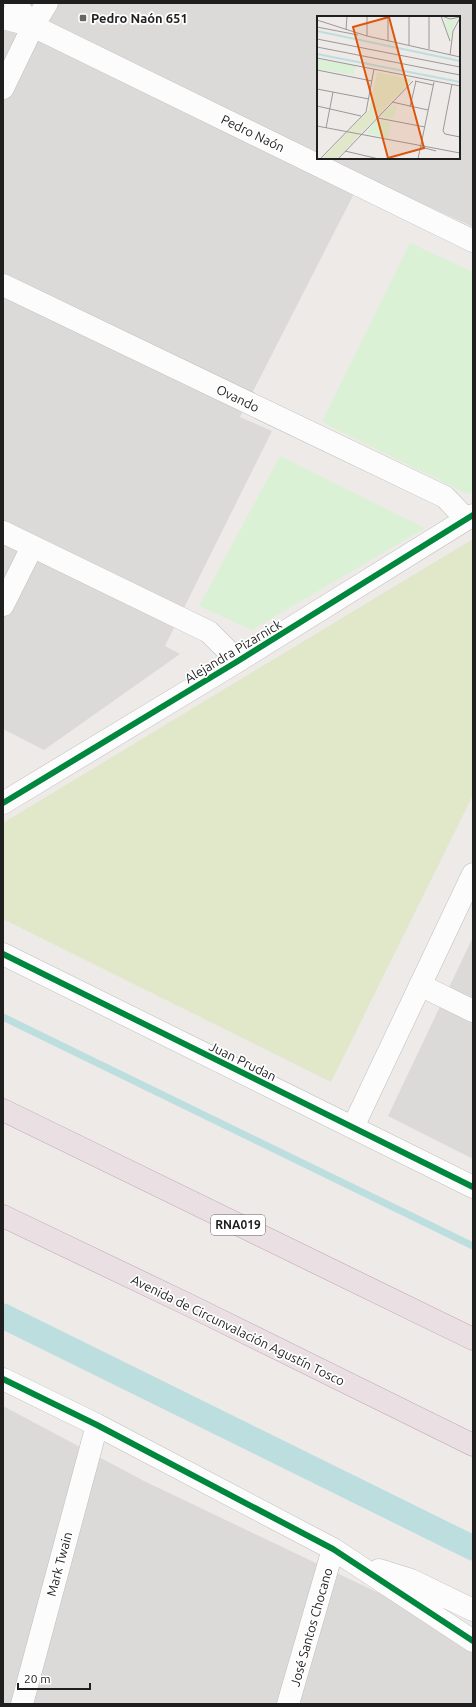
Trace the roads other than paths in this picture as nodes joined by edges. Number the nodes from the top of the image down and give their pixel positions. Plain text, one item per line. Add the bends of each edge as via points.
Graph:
1 (15, 3) edge
2 (47, 3) edge
3 (3, 18) edge
4 (33, 26) junction
5 (3, 88) edge
6 (473, 241) edge
7 (3, 285) edge
8 (470, 517) edge
9 (3, 532) edge
10 (32, 547) junction
11 (3, 605) edge
12 (238, 661) junction
13 (3, 803) edge
14 (473, 874) edge
15 (3, 954) edge
16 (420, 985) junction
17 (473, 1011) edge
18 (3, 1110) edge
19 (353, 1127) junction
20 (473, 1187) edge
21 (3, 1216) edge
22 (473, 1340) edge
23 (3, 1379) edge
24 (96, 1425) junction
25 (473, 1445) edge
26 (333, 1549) junction
27 (352, 1561) junction
28 (473, 1610) edge
29 (473, 1640) edge
30 (22, 1704) edge
31 (288, 1704) edge

1 - 4 street, Pedro Naón
2 - 4 street
3 - 4 street, Pedro Naón
4 - 5 street
4 - 6 street, Pedro Naón
7 - 8 street, Ovando via 444,497
8 - 12 street, Alejandra Pizarnick
9 - 10 street
10 - 11 street
10 - 12 street via 209,632
12 - 13 street, Alejandra Pizarnick
14 - 16 street
15 - 19 street, Juan Prudan
16 - 17 street
16 - 19 street
18 - 22 highway, RNA019
19 - 20 street, Juan Prudan
21 - 25 highway, Avenida de Circunvalación Agustín Tosco
23 - 24 street
24 - 26 street
24 - 30 street, Mark Twain
26 - 27 street
26 - 31 street, José Santos Chocano
27 - 28 street via 411,1580
27 - 29 street

